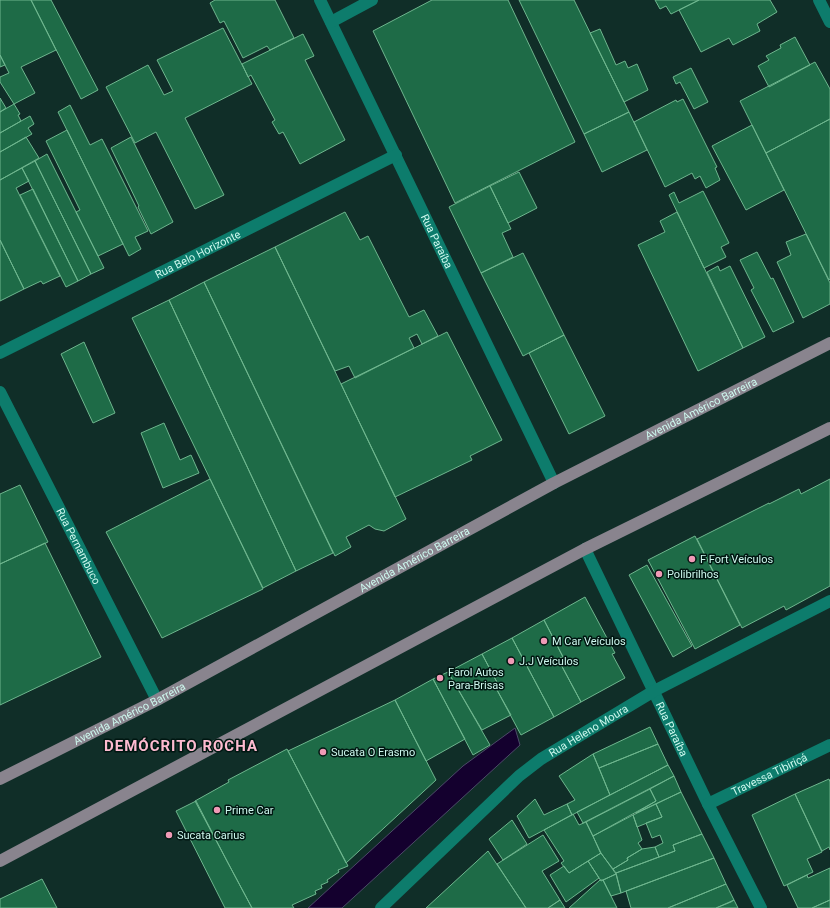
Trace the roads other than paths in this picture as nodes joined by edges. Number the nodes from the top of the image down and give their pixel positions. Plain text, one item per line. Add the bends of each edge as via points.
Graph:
1 (320, 0) edge
2 (372, 0) edge
3 (819, 0) edge
4 (331, 22) junction
5 (830, 22) edge
6 (396, 155) junction
7 (830, 343) edge
8 (0, 353) edge
9 (0, 392) edge
10 (830, 428) edge
11 (554, 483) junction
12 (585, 549) junction
13 (830, 601) edge
14 (654, 691) junction
15 (157, 700) junction
16 (830, 745) edge
17 (0, 779) edge
18 (708, 804) junction
19 (0, 861) edge
20 (381, 908) edge
21 (761, 908) edge

1 - 4 street, Rua Paraíba
2 - 4 street
3 - 5 street
4 - 6 street, Rua Paraíba
6 - 8 street, Rua Belo Horizonte
6 - 11 street, Rua Paraíba
7 - 11 main road, Avenida Américo Barreira
9 - 15 street, Rua Pernambuco
10 - 12 main road
11 - 15 main road, Avenida Américo Barreira
12 - 14 street, Rua Paraíba
12 - 19 main road
13 - 14 street, Rua Heleno Moura
14 - 18 street, Rua Paraíba
14 - 20 street, Rua Heleno Moura via 540,759
15 - 17 main road, Avenida Américo Barreira
16 - 18 street, Travessa Tibiriçá
18 - 21 street, Rua Paraíba

